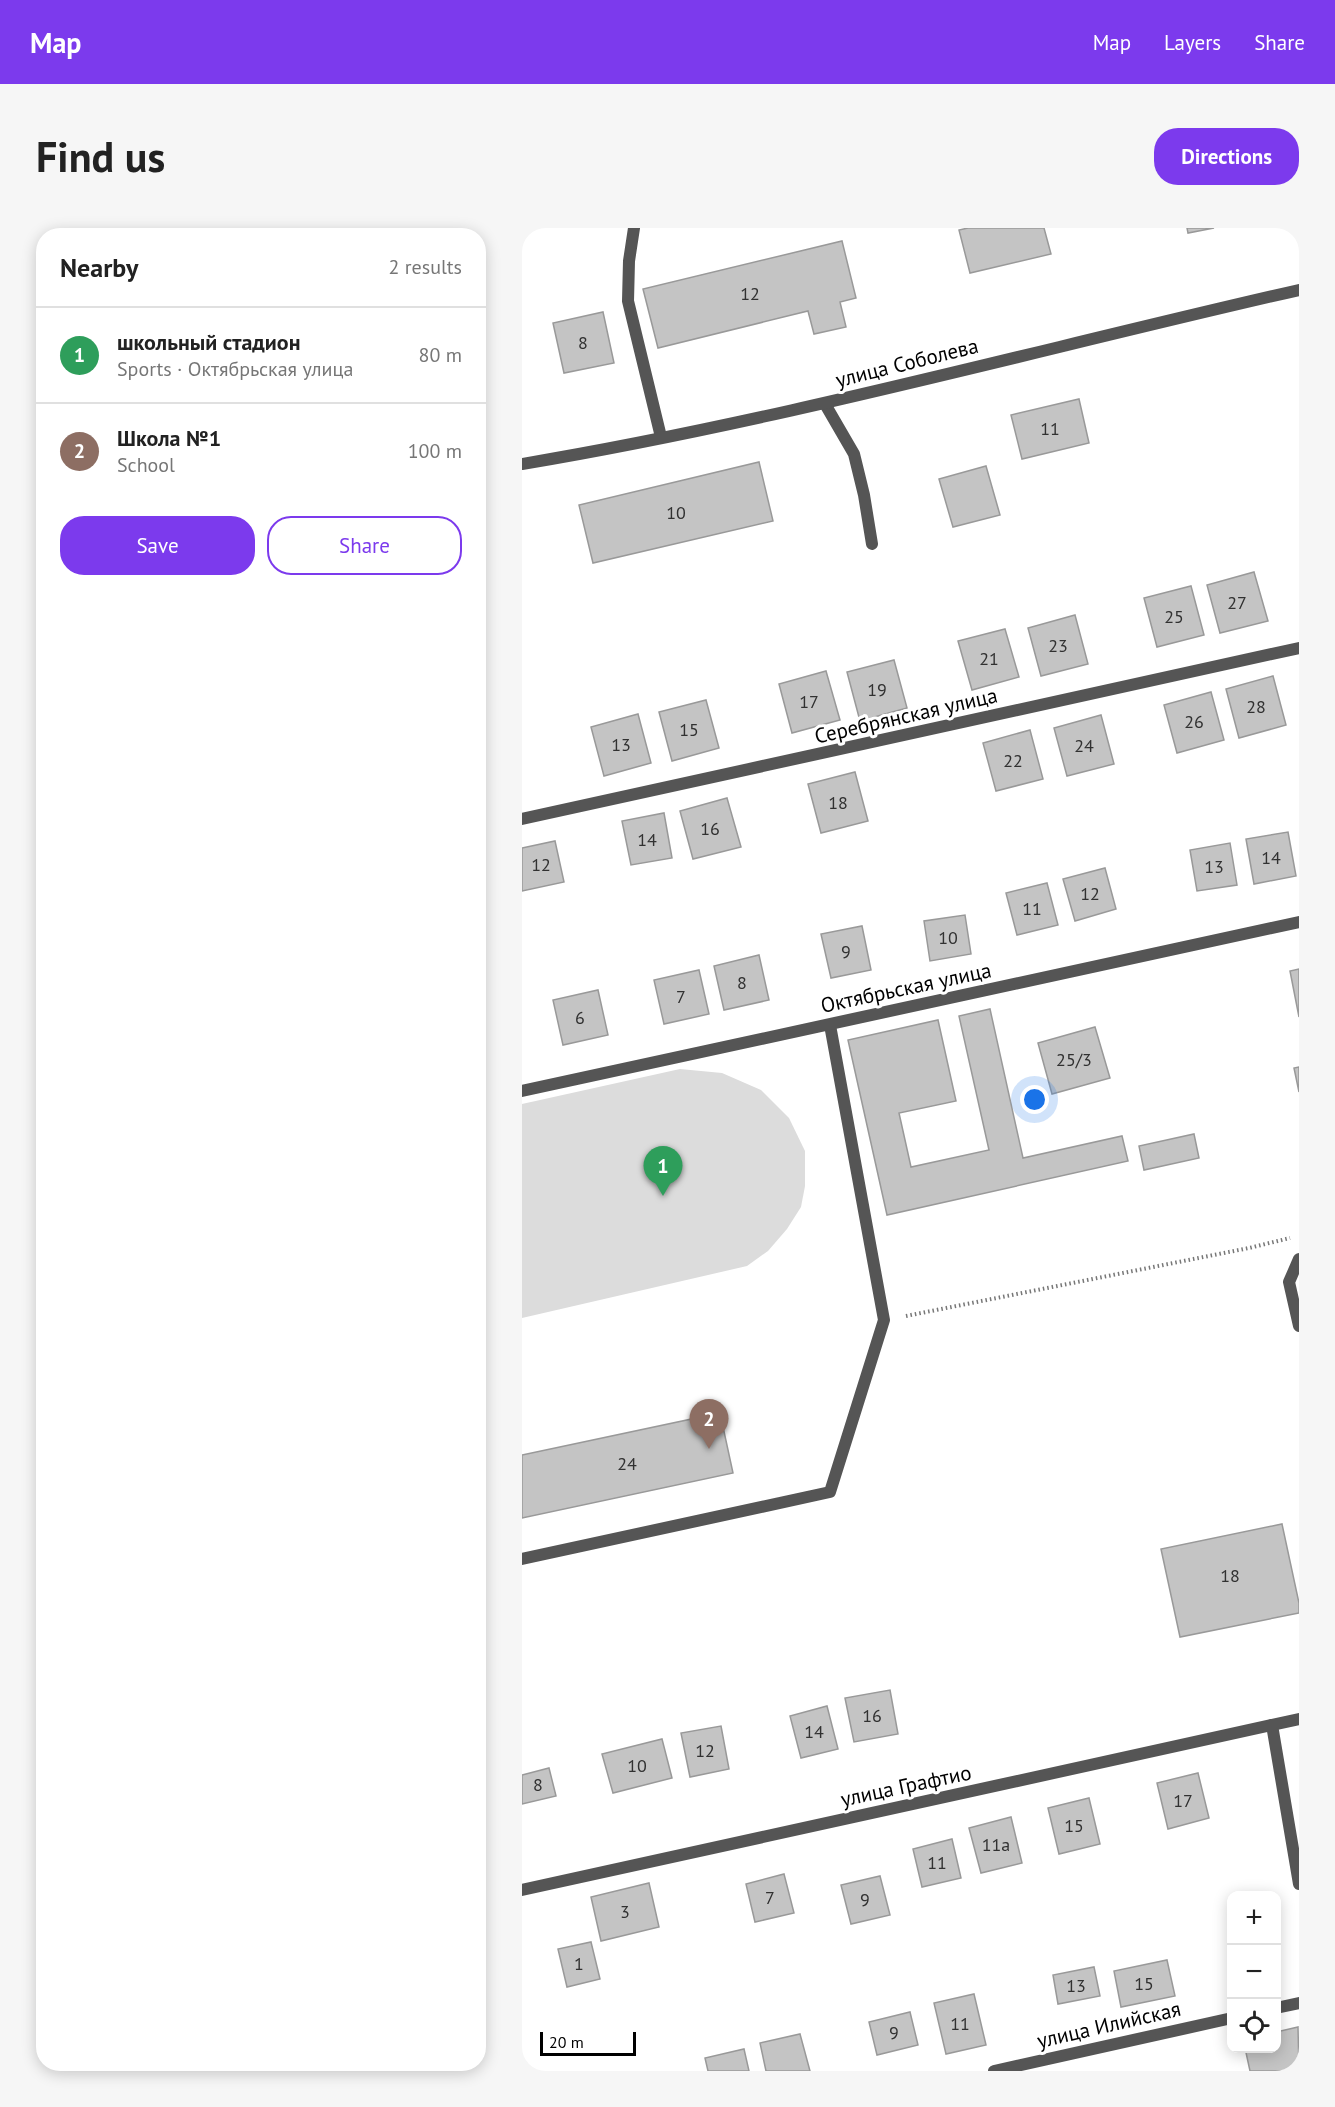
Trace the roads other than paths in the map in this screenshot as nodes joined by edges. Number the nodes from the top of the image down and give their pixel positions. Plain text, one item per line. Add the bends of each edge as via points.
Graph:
1 (634, 228) edge
2 (1299, 290) edge
3 (825, 404) junction
4 (661, 437) junction
5 (522, 464) edge
6 (872, 544) dead end
7 (1299, 648) edge
8 (522, 819) edge
9 (1299, 922) edge
10 (830, 1024) junction
11 (522, 1091) edge
12 (1299, 1259) edge
13 (1299, 1326) edge
14 (522, 1559) edge
15 (1299, 1719) edge
16 (1272, 1725) junction
17 (1299, 1884) edge
18 (522, 1890) edge
19 (1299, 2003) edge
20 (1281, 2007) edge
21 (1227, 2019) edge
22 (994, 2071) edge

1 - 4 street via 628,301
2 - 3 street, улица Соболева
3 - 4 street, улица Соболева
3 - 6 street via 854,454
4 - 5 street, улица Соболева
7 - 8 street, Серебрянская улица
9 - 10 street, Октябрьская улица
10 - 11 street, Октябрьская улица
10 - 14 street via 884,1320 830,1492
12 - 13 street via 1289,1282
15 - 16 street, улица Графтио
16 - 17 street
16 - 18 street, улица Графтио
19 - 20 street
21 - 22 street, улица Илийская

